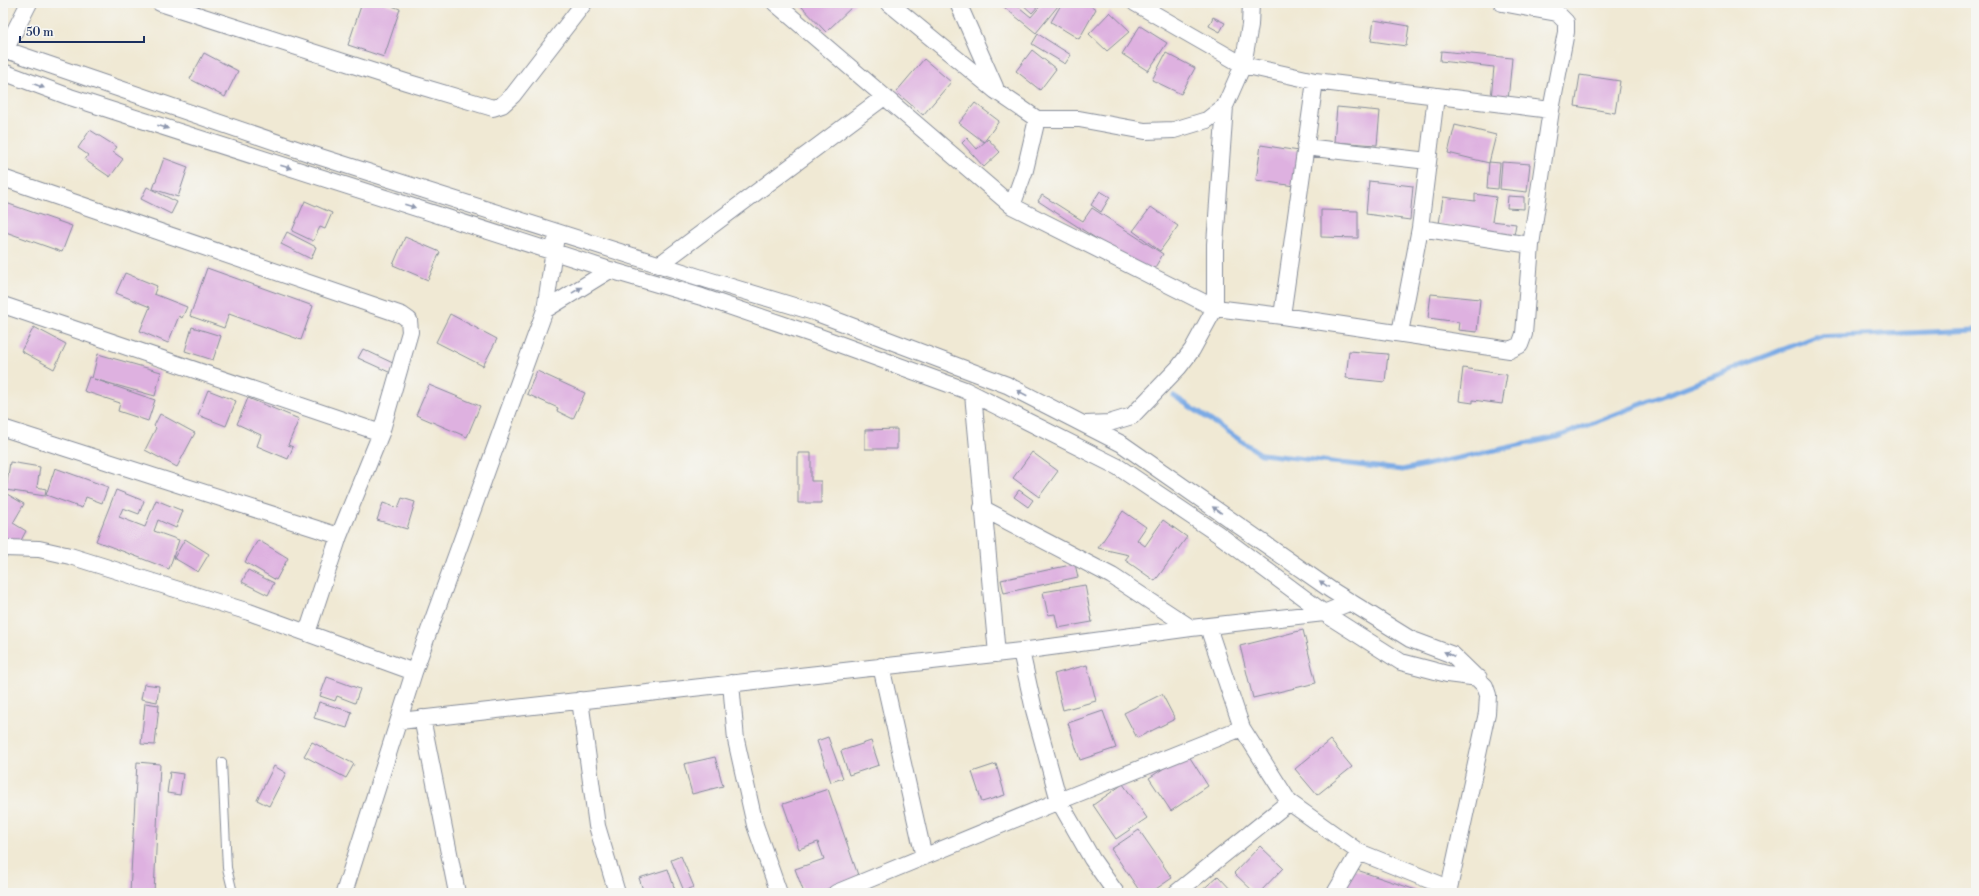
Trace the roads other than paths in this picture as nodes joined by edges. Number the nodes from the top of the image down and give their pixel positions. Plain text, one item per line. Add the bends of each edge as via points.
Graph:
1 (29, 3) edge
2 (160, 3) edge
3 (584, 3) edge
4 (775, 3) edge
5 (889, 3) edge
6 (958, 3) edge
7 (1135, 3) edge
8 (1251, 3) edge
9 (1502, 3) edge
10 (195, 8) edge
11 (4, 51) edge
12 (1242, 65) junction
13 (3, 72) edge
14 (1315, 81) junction
15 (996, 91) junction
16 (1436, 96) junction
17 (884, 97) junction
18 (1225, 106) junction
19 (1551, 110) junction
20 (190, 113) junction
21 (1037, 119) junction
22 (185, 134) junction
23 (1305, 147) junction
24 (311, 154) junction
25 (1428, 161) junction
26 (306, 173) junction
27 (3, 178) edge
28 (441, 195) junction
29 (1012, 206) junction
30 (437, 215) junction
31 (1420, 228) junction
32 (557, 232) junction
33 (1531, 245) junction
34 (553, 252) junction
35 (659, 265) junction
36 (610, 270) junction
37 (708, 280) junction
38 (702, 297) junction
39 (3, 305) edge
40 (1214, 308) junction
41 (545, 310) junction
42 (824, 315) junction
43 (1282, 316) junction
44 (1400, 333) junction
45 (817, 336) junction
46 (942, 360) junction
47 (938, 380) junction
48 (973, 394) junction
49 (1047, 406) junction
50 (1084, 424) junction
51 (1037, 426) junction
52 (3, 428) edge
53 (381, 433) junction
54 (982, 508) junction
55 (339, 536) junction
56 (3, 548) edge
57 (1351, 602) junction
58 (1324, 613) junction
59 (1208, 627) junction
60 (1192, 628) junction
61 (307, 633) junction
62 (1021, 651) junction
63 (997, 654) junction
64 (881, 666) junction
65 (414, 672) junction
66 (1479, 678) junction
67 (731, 683) junction
68 (580, 700) junction
69 (422, 718) junction
70 (400, 721) junction
71 (1242, 728) junction
72 (222, 762) dead end
73 (1059, 800) junction
74 (1289, 802) junction
75 (1359, 852) junction
76 (924, 856) junction
77 (1448, 891) edge
78 (233, 893) edge
79 (344, 893) edge
80 (457, 893) edge
81 (617, 893) edge
82 (779, 893) edge
83 (836, 893) edge
84 (1116, 893) edge
85 (1176, 893) edge
86 (1335, 893) edge

1 - 11 street
2 - 10 street
3 - 10 street via 513,95 502,105 493,108 406,82
4 - 17 street
5 - 15 street
6 - 15 street
7 - 12 street
8 - 12 street via 1250,25
9 - 19 street via 1557,13 1566,22
11 - 20 street
12 - 14 street
12 - 18 street
13 -> 22 street via 70,97
14 - 16 street
14 - 23 street
15 - 21 street
16 - 19 street
16 - 25 street
17 - 29 street
17 - 35 street
18 - 21 street via 1207,120 1174,130 1145,131 1079,119
18 - 40 street via 1215,244
19 - 33 street
20 - 22 street
20 - 24 street
21 - 29 street via 1025,170
22 -> 26 street
23 - 25 street
23 - 43 street
24 - 26 street
24 - 28 street
25 - 31 street
26 -> 30 street
27 - 53 street via 402,315 409,320 410,332
28 - 30 street
28 - 32 street
29 - 40 street
30 - 34 street
31 - 33 street
31 - 44 street
32 - 34 street
32 - 35 street
33 - 44 street via 1524,334 1520,345 1510,350
34 - 36 street
34 - 41 street
35 - 37 street
36 - 38 street
41 -> 36 street
37 - 38 street
37 - 42 street
38 - 45 street
39 - 53 street
40 - 43 street
40 - 50 street via 1192,350 1132,416 1110,423
41 - 65 street
42 - 45 street
42 - 46 street
43 - 44 street
45 - 47 street
46 - 47 street
49 -> 46 street via 1007,385
47 - 48 street
48 - 51 street
48 - 54 street
49 - 50 street
49 - 51 street
57 -> 50 street via 1122,444
51 - 58 street via 1118,467 1218,534
52 - 55 street
53 - 55 street
54 - 60 street via 1112,576
54 - 63 street
55 - 61 street
56 - 61 street via 39,549 70,556 249,612
57 - 58 street
66 -> 57 street via 1453,655 1410,639
58 - 59 street
58 - 66 street via 1401,662 1447,674
59 - 60 street
59 - 71 street
60 - 62 street
61 - 65 street
62 - 63 street
62 - 73 street
63 - 64 street
64 - 67 street
64 - 76 street
65 - 70 street
66 - 77 street via 1488,695 1487,713
67 - 68 street
67 - 82 street via 736,740 755,825
68 - 69 street
68 - 81 street via 597,826
69 - 70 street
69 - 80 street
70 - 79 street
71 - 73 street
71 - 74 street
72 - 78 lane via 227,868
73 - 76 street
73 - 84 street via 1092,858
74 - 75 street
74 - 85 street
75 - 77 street
75 - 86 street
76 - 83 street

